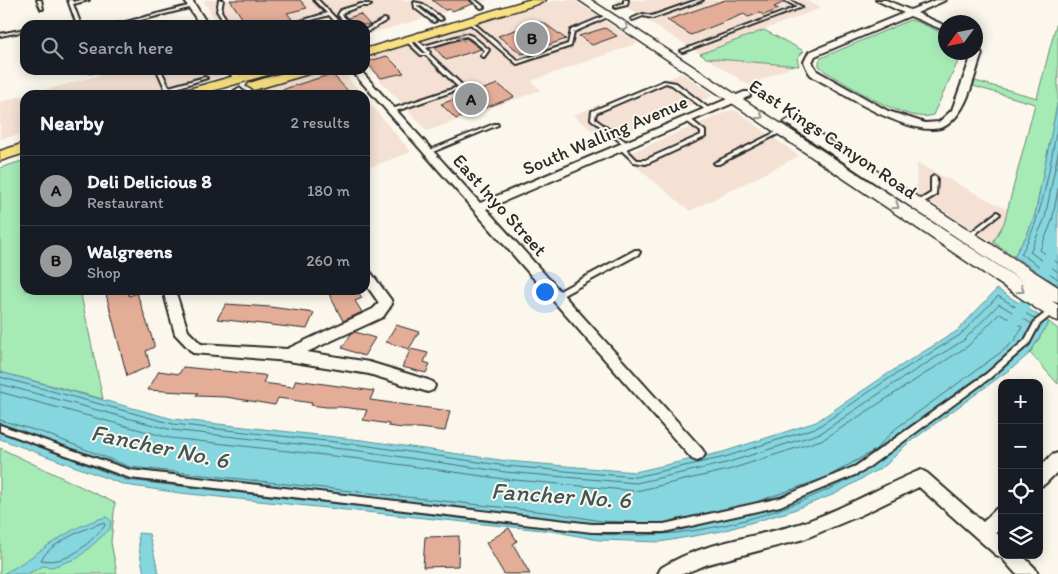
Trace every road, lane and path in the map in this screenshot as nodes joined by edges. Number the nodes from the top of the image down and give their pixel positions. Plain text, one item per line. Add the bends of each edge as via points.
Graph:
1 (39, 0) edge
2 (87, 0) edge
3 (221, 0) edge
4 (316, 0) edge
5 (411, 0) edge
6 (506, 0) edge
7 (540, 0) edge
8 (584, 0) edge
9 (604, 0) edge
10 (625, 0) edge
11 (701, 0) edge
12 (786, 0) edge
13 (880, 0) edge
14 (942, 0) edge
15 (71, 2) edge
16 (190, 3) edge
17 (415, 3) junction
18 (477, 3) edge
19 (369, 5) dead end
20 (42, 8) dead end
21 (612, 12) junction
22 (910, 13) junction
23 (329, 14) junction
24 (633, 19) junction
25 (77, 20) edge
26 (133, 20) edge
27 (201, 20) edge
28 (225, 20) edge
29 (308, 20) edge
30 (335, 20) edge
31 (345, 20) edge
32 (385, 20) dead end
33 (438, 20) junction
34 (468, 22) junction
35 (938, 25) edge
36 (370, 29) edge
37 (650, 30) dead end
38 (20, 31) edge
39 (390, 34) junction
40 (0, 35) edge
41 (411, 39) junction
42 (370, 40) edge
43 (666, 40) dead end
44 (370, 45) edge
45 (424, 47) junction
46 (370, 51) edge
47 (682, 52) junction
48 (427, 54) junction
49 (482, 56) dead end
50 (976, 60) edge
51 (161, 75) edge
52 (258, 75) edge
53 (282, 75) edge
54 (360, 75) edge
55 (205, 78) dead end
56 (238, 84) edge
57 (168, 89) joint
58 (208, 90) edge
59 (221, 90) edge
60 (740, 96) junction
61 (391, 110) junction
62 (709, 110) junction
63 (687, 119) junction
64 (496, 125) dead end
65 (782, 131) junction
66 (20, 142) edge
67 (624, 146) junction
68 (0, 148) edge
69 (20, 150) edge
70 (428, 152) junction
71 (0, 156) edge
72 (20, 156) edge
73 (0, 162) edge
74 (717, 163) dead end
75 (934, 178) dead end
76 (917, 204) junction
77 (478, 208) junction
78 (998, 214) dead end
79 (968, 237) junction
80 (637, 252) dead end
81 (1006, 271) junction
82 (370, 280) edge
83 (170, 295) edge
84 (556, 296) junction
85 (1052, 303) edge
86 (288, 355) junction
87 (428, 386) dead end
88 (0, 428) edge
89 (697, 454) dead end
90 (1058, 460) edge
91 (1043, 474) edge
92 (998, 519) edge
93 (984, 532) junction
94 (998, 545) edge
95 (1012, 559) edge
96 (667, 574) edge
97 (1029, 574) edge

1 - 20 lane
2 - 15 lane
3 - 28 lane via 219,11
4 - 23 lane
5 - 17 lane
6 - 18 main road
7 - 34 main road
8 - 21 main road, East Kings Canyon Road
9 - 21 main road, East Kings Canyon Road
10 - 21 lane via 626,4
11 - 24 lane via 652,17
12 - 47 lane via 800,7
13 - 22 street
14 - 22 street
15 - 25 lane
16 - 26 lane
16 - 27 street
17 - 33 lane via 422,5
17 - 33 lane via 416,8
18 - 33 main road
19 - 31 lane via 342,11 340,15
21 - 24 main road, East Kings Canyon Road
21 - 34 lane via 572,31 570,45 517,63
21 -> 60 main road, East Kings Canyon Road
22 - 35 street
22 - 50 street via 812,54 808,62 814,74 885,113 925,127 941,124 953,117
23 - 29 lane
23 - 30 lane
24 - 37 main road, East Kings Canyon Road
32 - 36 lane
33 - 39 main road
33 - 41 main road via 440,23 415,32
34 - 41 main road
38 - 40 lane
39 - 42 main road
39 - 44 main road
41 - 45 lane
41 - 46 main road
41 - 48 lane via 422,54
43 - 47 main road, East Kings Canyon Road
45 - 48 lane
49 -> 45 lane via 487,50 466,35
47 - 60 main road, East Kings Canyon Road
48 - 61 lane via 461,87
51 - 57 lane
52 - 56 main road
53 - 56 main road
54 - 61 street, East Inyo Street
55 - 57 lane
56 - 58 main road
56 - 59 main road
60 - 62 street, South Walling Avenue
60 -> 65 main road, East Kings Canyon Road
60 - 76 main road, East Kings Canyon Road
61 - 70 street, East Inyo Street
62 - 63 street, South Walling Avenue
62 - 67 lane via 674,84 666,82 594,112 593,118
63 - 67 street, South Walling Avenue
63 - 67 lane via 703,132 703,136 646,162 636,161
64 - 70 lane
65 - 74 lane
65 -> 81 main road, East Kings Canyon Road
66 - 68 main road
67 - 77 street, South Walling Avenue
69 - 71 main road
70 - 77 street, East Inyo Street
72 - 73 main road
75 - 76 lane via 934,194
76 - 79 main road, East Kings Canyon Road
77 - 84 street, East Inyo Street
78 - 79 lane
79 - 81 main road, East Kings Canyon Road
80 - 84 lane
81 - 85 main road, East Kings Canyon Road
82 - 86 street via 386,304 378,313
83 - 86 street via 182,334 198,348
84 - 89 street, East Inyo Street
85 - 88 lane via 1036,323 1027,342 988,376 859,469 780,502 664,528 592,528 130,474
86 - 87 street via 369,368
90 - 91 street
92 - 93 street
93 - 94 street
93 - 96 street via 922,478 837,519 787,536 691,561
95 - 97 street

